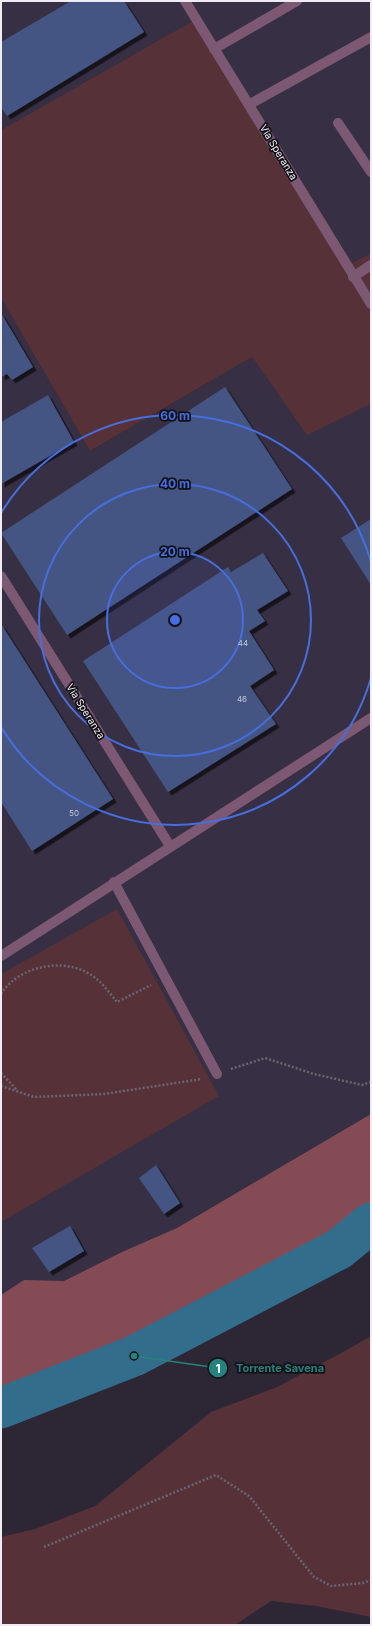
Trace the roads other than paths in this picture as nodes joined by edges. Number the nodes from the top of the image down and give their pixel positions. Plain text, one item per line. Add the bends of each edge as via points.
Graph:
1 (185, 1) edge
2 (297, 1) edge
3 (371, 37) edge
4 (214, 49) junction
5 (250, 104) junction
6 (338, 123) dead end
7 (371, 172) edge
8 (371, 265) edge
9 (354, 276) junction
10 (371, 304) edge
11 (1, 576) edge
12 (371, 718) edge
13 (170, 846) junction
14 (114, 882) junction
15 (1, 956) edge
16 (217, 1074) road end

1 - 4 street, Via Speranza
2 - 4 street
3 - 5 street
4 - 5 street, Via Speranza
5 - 9 street, Via Speranza
6 - 7 street
8 - 9 street
9 - 10 street, Via Speranza
11 - 13 street, Via Speranza
12 - 13 street
13 - 14 street
14 - 15 street
14 - 16 street

